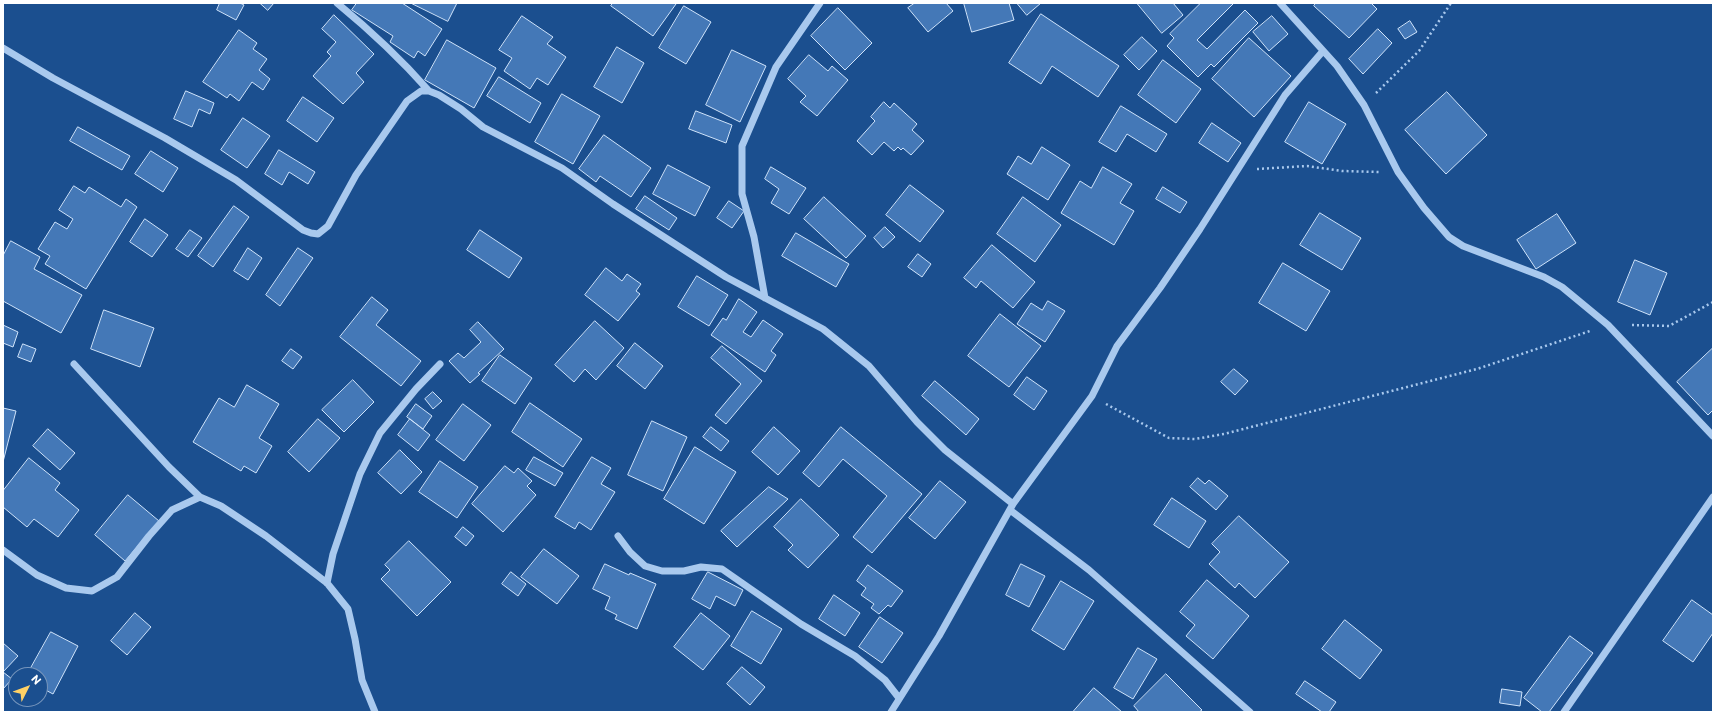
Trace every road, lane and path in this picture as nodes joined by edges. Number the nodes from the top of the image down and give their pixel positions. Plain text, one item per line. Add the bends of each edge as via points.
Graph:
1 (337, 3) edge
2 (820, 3) edge
3 (1280, 3) edge
4 (1451, 3) edge
5 (3, 48) edge
6 (1322, 51) junction
7 (429, 91) junction
8 (1364, 105) junction
9 (1238, 170) junction
10 (1398, 172) junction
11 (764, 298) junction
12 (1713, 302) edge
13 (1608, 325) junction
14 (74, 364) dead end
15 (440, 364) dead end
16 (1092, 396) junction
17 (1713, 436) edge
18 (200, 497) junction
19 (1713, 497) edge
20 (1012, 507) junction
21 (618, 536) dead end
22 (3, 550) edge
23 (327, 583) junction
24 (899, 698) junction
25 (375, 712) edge
26 (891, 712) edge
27 (1250, 712) edge
28 (1564, 712) edge

1 - 7 street via 377,36
2 - 11 street via 776,67 742,146 742,194 754,237
3 - 6 street
4 - 8 path via 1419,51
5 - 7 street via 230,176 303,230 318,234 328,226 356,175 407,101 421,91
6 - 8 street via 1338,66
6 - 9 street via 1285,95
7 - 11 street via 460,109 483,127 562,168 726,277
8 - 10 street
9 - 10 path via 1307,166 1342,171
9 - 16 street via 1160,288 1117,346
10 - 13 street via 1449,237 1463,246 1544,277 1562,287
11 - 20 street via 823,329 849,348 869,366 944,450
12 - 13 path via 1669,326
13 - 16 path via 1477,369 1240,430 1195,439 1169,438
13 - 17 street
14 - 18 street
15 - 23 street via 380,433 360,474 333,554
16 - 20 street
18 - 22 street via 172,510 117,577 92,591 66,588 37,575
18 - 23 street via 234,514
19 - 28 street
20 - 24 street via 940,636
20 - 27 street via 1089,570
21 - 24 street via 645,566 662,571 684,571 701,567 722,568 801,624 855,656 885,680
23 - 25 street via 348,609 362,680
24 - 26 street

